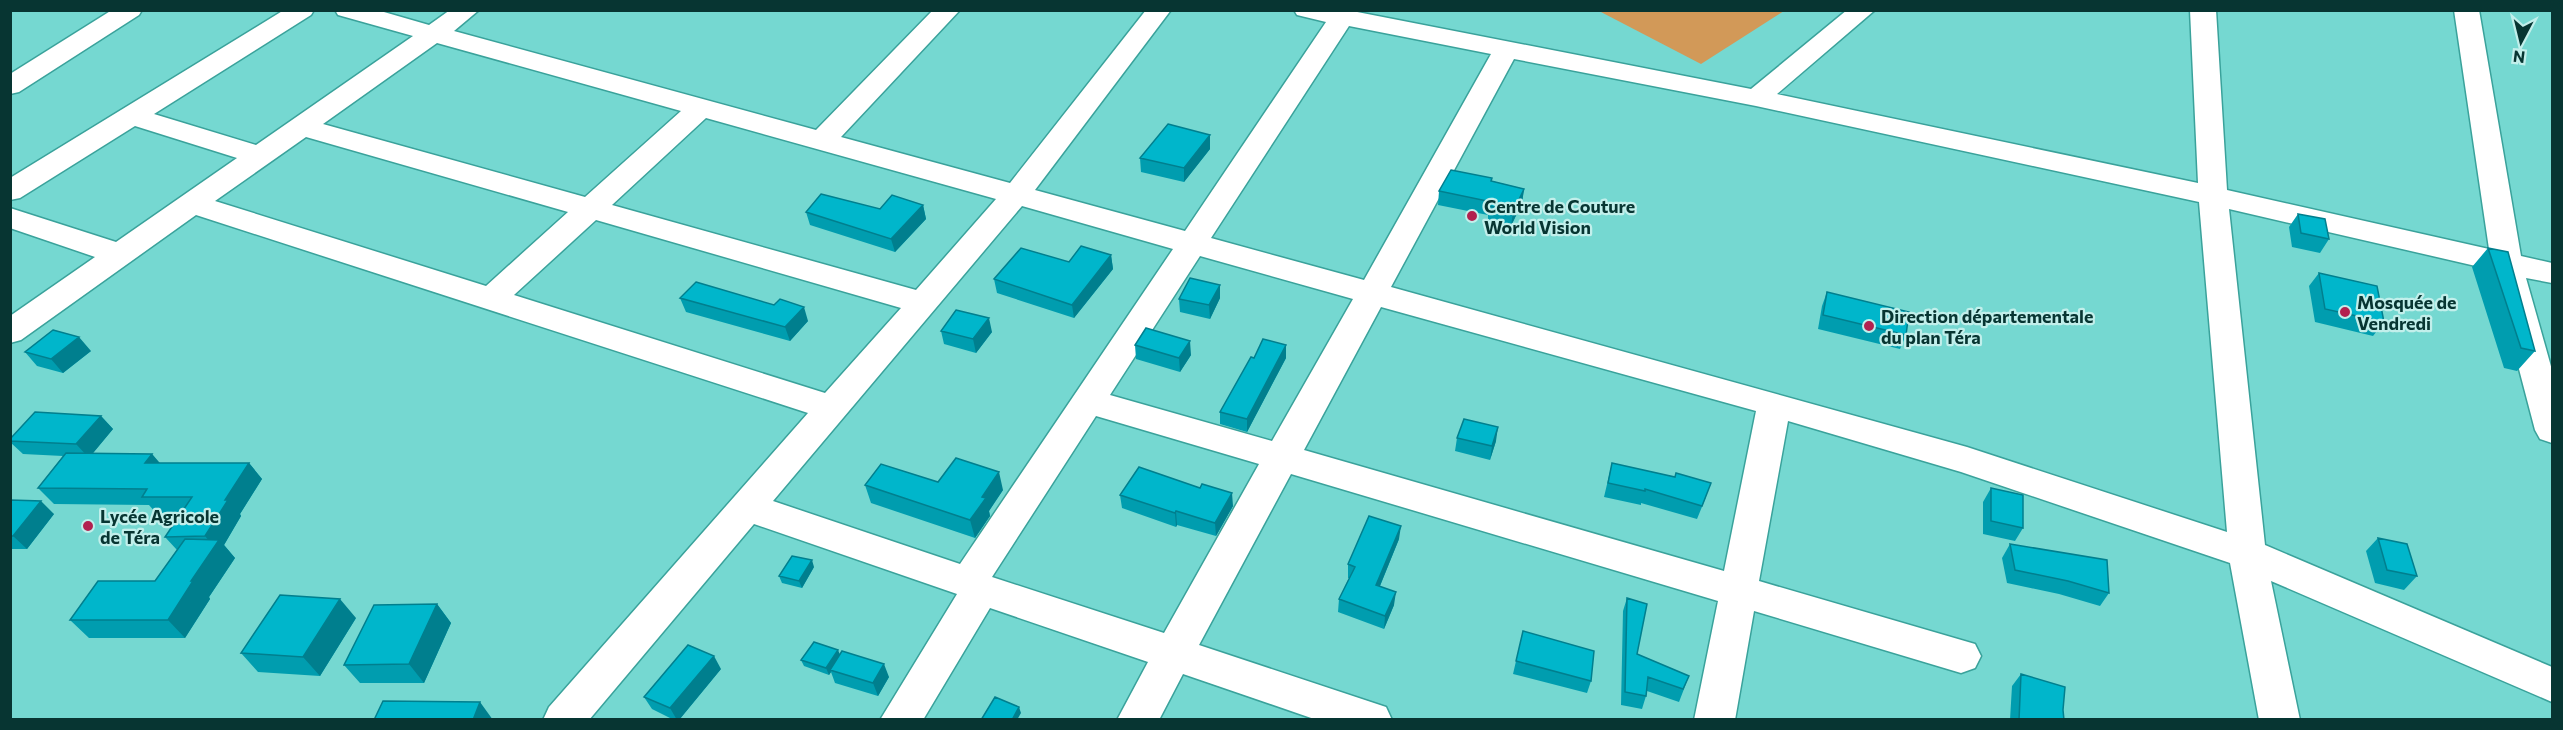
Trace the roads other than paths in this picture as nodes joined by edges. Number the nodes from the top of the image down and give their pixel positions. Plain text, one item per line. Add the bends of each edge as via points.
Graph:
1 (130, 10) edge
2 (302, 10) edge
3 (347, 10) edge
4 (467, 10) edge
5 (1159, 10) edge
6 (1306, 10) edge
7 (1863, 10) edge
8 (2203, 10) edge
9 (2466, 10) edge
10 (940, 12) edge
11 (1342, 17) junction
12 (433, 34) junction
13 (1506, 50) junction
14 (10, 63) edge
15 (36, 71) junction
16 (10, 86) edge
17 (1756, 98) junction
18 (701, 108) junction
19 (132, 116) junction
20 (302, 127) junction
21 (821, 141) junction
22 (260, 156) junction
23 (10, 191) edge
24 (1016, 195) junction
25 (2213, 196) junction
26 (192, 204) junction
27 (591, 208) junction
28 (10, 217) edge
29 (1192, 244) junction
30 (121, 255) junction
31 (2507, 263) junction
32 (2553, 273) edge
33 (1371, 293) junction
34 (491, 299) junction
35 (923, 303) junction
36 (10, 332) edge
37 (1088, 401) junction
38 (1774, 404) junction
39 (832, 408) junction
40 (2553, 430) edge
41 (1281, 457) junction
42 (747, 507) junction
43 (2247, 554) junction
44 (975, 586) junction
45 (1738, 592) junction
46 (1174, 652) junction
47 (1961, 656) dead end
48 (2553, 685) edge
49 (563, 720) edge
50 (900, 720) edge
51 (1137, 720) edge
52 (1372, 720) edge
53 (1714, 720) edge
54 (2280, 720) edge

1 - 15 street
2 - 19 street
3 - 12 street
4 - 12 street
5 - 24 street
6 - 11 street
7 - 17 street
8 - 25 street
9 - 31 street
10 - 21 street
11 - 13 street
11 - 29 street
12 - 18 street
12 - 20 street
13 - 17 street
13 - 33 street
14 - 15 street
15 - 16 street
17 - 25 street
18 - 21 street
18 - 27 street
19 - 22 street
19 - 23 street
20 - 22 street
20 - 27 street
21 - 24 street
22 - 26 street
24 - 29 street
24 - 35 street
25 - 31 street
25 - 43 street
26 - 30 street
26 - 34 street
27 - 34 street
27 - 35 street
28 - 30 street
29 - 33 street
29 - 37 street
30 - 36 street
31 - 32 street
31 - 40 street
33 - 38 street
33 - 41 street
34 - 39 street
35 - 39 street
37 - 41 street
37 - 44 street
38 - 43 street via 1967,460
38 - 45 street
39 - 42 street
41 - 45 street
41 - 46 street
42 - 44 street
42 - 49 street
43 - 48 street
43 - 54 street
44 - 46 street
44 - 50 street
45 - 47 street
45 - 53 street
46 - 51 street
46 - 52 street

